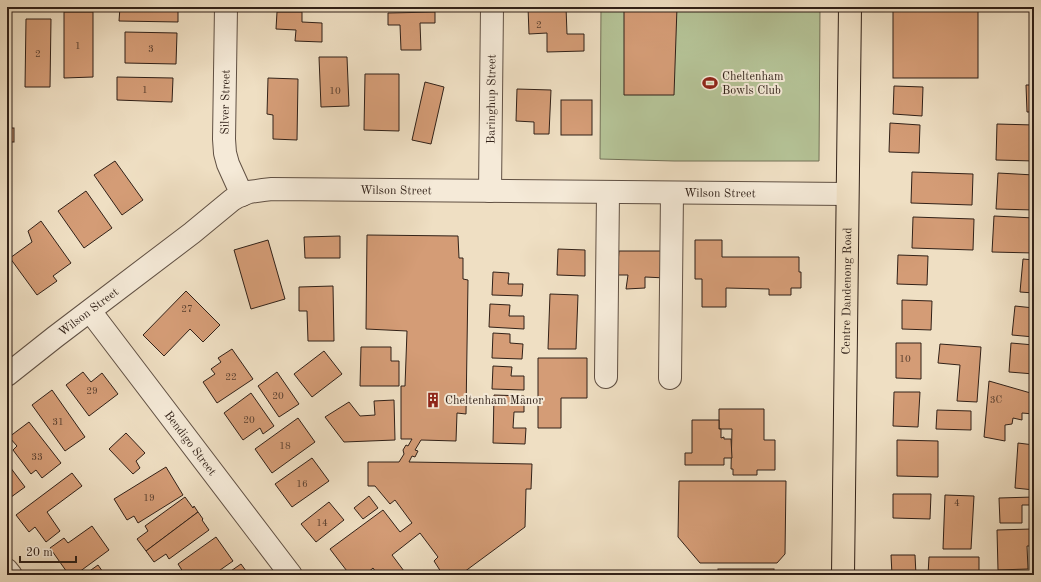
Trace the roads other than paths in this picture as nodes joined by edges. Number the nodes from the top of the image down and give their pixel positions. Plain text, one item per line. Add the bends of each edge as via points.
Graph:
1 (226, 7) edge
2 (492, 7) edge
3 (850, 7) edge
4 (490, 191) junction
5 (608, 193) junction
6 (672, 193) junction
7 (847, 194) junction
8 (242, 195) junction
9 (90, 311) junction
10 (7, 375) edge
11 (606, 377) dead end
12 (670, 378) dead end
13 (7, 570) edge
14 (10, 575) edge
15 (291, 575) edge
16 (843, 575) edge

1 - 8 street, Silver Street via 224,139 228,164
2 - 4 street, Baringhup Street
3 - 7 main road, Centre Dandenong Road
4 - 5 street, Wilson Street
4 - 8 street, Wilson Street via 272,189
5 - 6 street, Wilson Street
5 - 11 street
6 - 7 street, Wilson Street
6 - 12 street
7 - 16 main road, Centre Dandenong Road
8 - 9 street, Wilson Street via 232,200
9 - 10 street, Wilson Street
9 - 15 street, Bendigo Street
13 - 14 street

